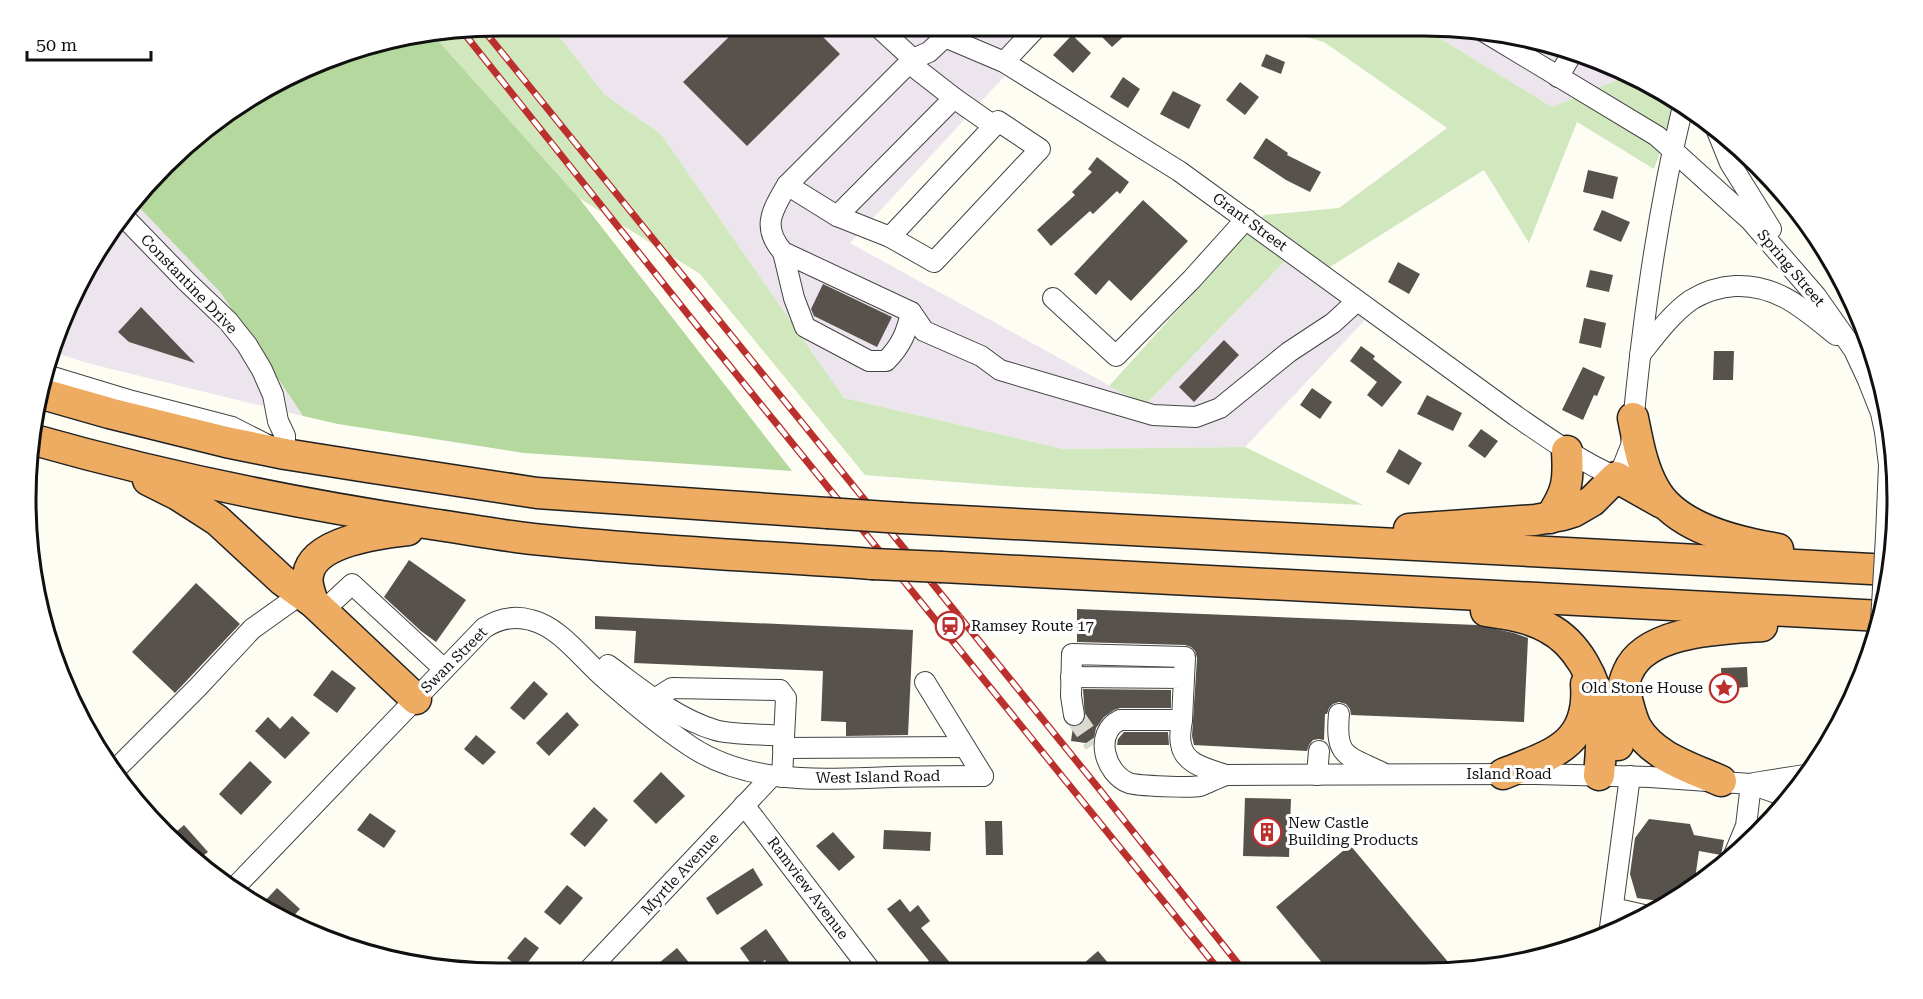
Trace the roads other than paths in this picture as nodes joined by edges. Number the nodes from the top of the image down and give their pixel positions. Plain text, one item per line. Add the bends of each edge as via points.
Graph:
1 (886, 36) edge
2 (1029, 36) edge
3 (1527, 48) edge
4 (1568, 60) edge
5 (911, 61) junction
6 (1004, 62) junction
7 (1558, 77) junction
8 (954, 98) junction
9 (1681, 114) edge
10 (994, 126) junction
11 (1723, 146) edge
12 (1674, 151) junction
13 (787, 185) junction
14 (837, 216) junction
15 (1246, 219) junction
16 (129, 222) edge
17 (890, 237) junction
18 (783, 252) junction
19 (1801, 277) junction
20 (1053, 298) dead end
21 (1357, 301) junction
22 (911, 312) junction
23 (1640, 355) junction
24 (1863, 356) edge
25 (53, 377) edge
26 (1874, 394) edge
27 (48, 396) edge
28 (1633, 418) junction
29 (40, 441) edge
30 (1567, 451) junction
31 (285, 454) junction
32 (108, 460) junction
33 (1616, 477) junction
34 (1662, 503) junction
35 (1550, 518) junction
36 (447, 526) junction
37 (1259, 537) junction
38 (1882, 567) edge
39 (1882, 568) edge
40 (1320, 586) junction
41 (312, 602) junction
42 (1871, 618) edge
43 (1871, 620) edge
44 (1583, 663) junction
45 (444, 669) junction
46 (926, 682) dead end
47 (1624, 687) junction
48 (416, 699) junction
49 (647, 704) junction
50 (1339, 714) dead end
51 (1074, 715) tunnel mouth
52 (1182, 720) junction
53 (784, 742) junction
54 (1094, 744) tunnel mouth
55 (965, 747) junction
56 (1319, 752) dead end
57 (120, 765) edge
58 (1110, 768) junction
59 (1503, 774) junction
60 (1226, 775) junction
61 (1317, 775) junction
62 (1386, 775) junction
63 (777, 776) junction
64 (1615, 776) junction
65 (1795, 777) edge
66 (1721, 781) junction
67 (1751, 784) junction
68 (1781, 795) edge
69 (744, 805) junction
70 (1742, 836) edge
71 (239, 883) edge
72 (1612, 908) junction
73 (1633, 913) edge
74 (1610, 924) edge
75 (595, 963) edge
76 (865, 963) edge

1 - 5 street
2 - 6 street
3 - 7 street, Spring Street
4 - 7 street
5 - 6 street, Grant Street via 929,52 945,37
5 - 8 street
5 - 13 street
6 - 15 street, Grant Street via 1179,171
7 - 12 street, Spring Street via 1658,136
8 - 10 street
8 - 14 street
9 - 12 street
10 - 17 street
10 - 17 street via 998,121 1040,148 934,262
11 - 19 street
12 - 19 street, Spring Street via 1750,220
12 - 23 street
13 - 14 street
13 - 18 street via 773,209 770,227 774,242
14 - 17 street
15 - 20 street via 1116,356
15 - 21 street, Grant Street
16 - 31 street, Constantine Drive via 247,345 273,395 285,436
18 - 22 street
18 - 22 street via 805,327 869,361 886,361 896,351
19 - 24 street, Spring Street
21 - 22 street via 1220,408 1196,417 1153,415 1000,370 981,356 924,331
21 - 30 street, Grant Street
23 - 24 street via 1690,301 1716,289 1741,286 1767,289 1791,300
23 - 28 street
24 - 26 street, Spring Street, bridge
25 - 31 street via 232,427
27 - 31 highway via 158,426
28 - 33 street via 1631,446
28 - 34 highway via 1648,478
29 - 32 highway
30 - 33 street, Grant Street
30 - 35 highway via 1564,495
31 - 37 highway, bridge via 537,492 902,518
32 - 36 highway via 268,497
32 - 41 highway via 178,495 217,520
33 - 34 highway
33 - 35 highway via 1583,507
34 - 38 highway via 1695,525 1725,537
35 - 37 highway
36 - 40 highway, bridge via 615,546 872,564
36 - 41 highway via 373,534 324,552 308,573
37 - 39 highway
40 - 42 highway
40 - 44 highway via 1529,620 1560,635
41 - 45 street via 352,584
41 - 48 highway
41 - 57 street via 252,629
43 - 47 highway via 1716,629 1684,636 1658,644 1640,656 1628,671
44 - 59 highway via 1585,709 1568,744
44 - 64 highway via 1600,710 1601,754
45 - 48 street, Swan Street
45 - 49 street, Swan Street via 483,628 496,620 531,620 547,626 602,676
46 - 55 street
47 - 64 highway
47 - 66 highway via 1636,726 1653,747
48 - 71 street, Swan Street
49 - 53 street via 717,731
49 - 53 street via 672,688 780,690 786,698
49 - 63 street, Swan Street via 691,747 744,771
50 - 62 street via 1337,736 1341,747 1348,756
51 - 52 street via 1072,654 1185,657
52 - 58 street via 1115,723 1106,734 1104,745
52 - 60 street via 1180,745 1188,759
53 - 55 street
53 - 63 street
54 - 58 street
55 - 63 street, West Island Road via 983,776
56 - 61 street
58 - 60 street via 1130,784 1198,786
59 - 62 street, Island Road
59 - 64 street, Island Road
60 - 61 street, Island Road
61 - 62 street, Island Road
63 - 69 street, Myrtle Avenue
64 - 66 street, Island Road
64 - 72 street
65 - 67 street
66 - 67 street, Island Road
67 - 68 street, Island Road
67 - 70 street
69 - 75 street, Myrtle Avenue
69 - 76 street, Ramview Avenue
72 - 73 street
72 - 74 street

